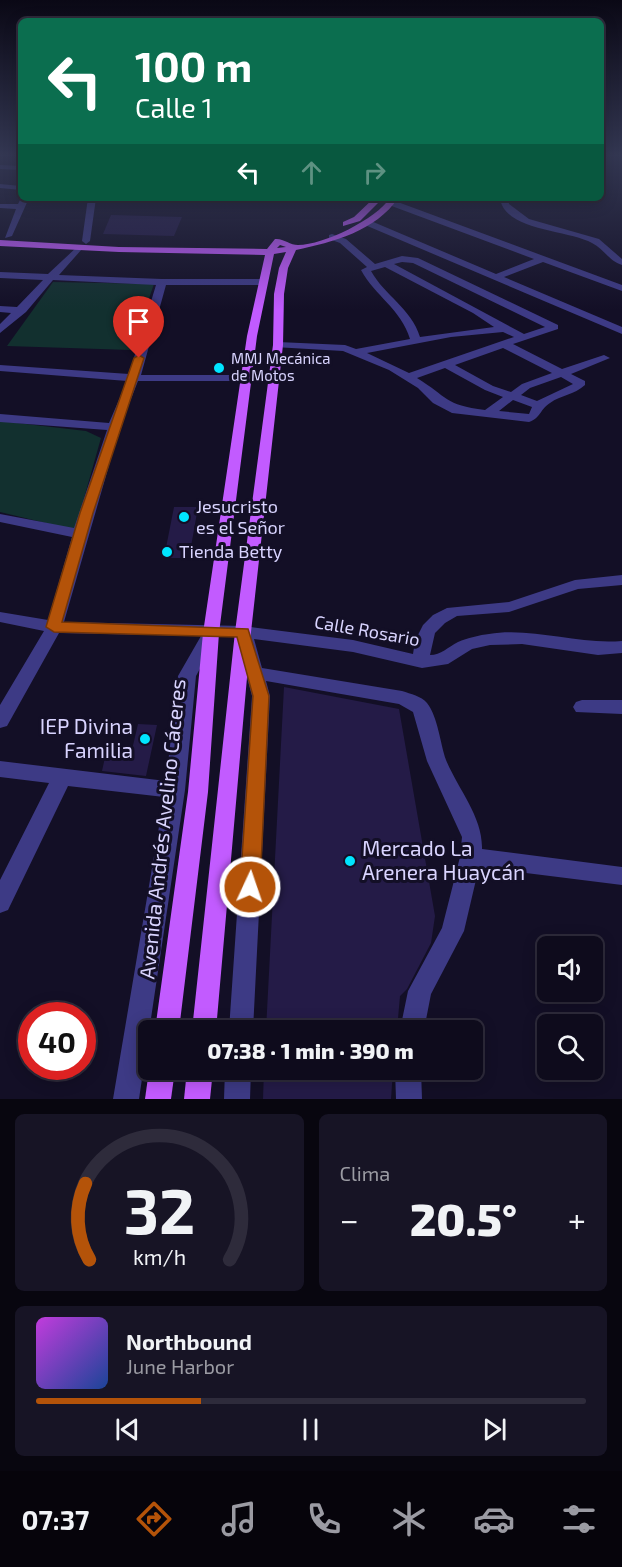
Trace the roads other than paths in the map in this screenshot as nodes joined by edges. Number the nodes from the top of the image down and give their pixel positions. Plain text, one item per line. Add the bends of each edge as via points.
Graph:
1 (21, 207) edge
2 (91, 207) edge
3 (369, 207) edge
4 (389, 207) edge
5 (410, 207) edge
6 (508, 207) edge
7 (368, 223) junction
8 (332, 237) junction
9 (3, 238) edge
10 (86, 241) junction
11 (278, 241) junction
12 (294, 247) junction
13 (78, 249) junction
14 (270, 252) junction
15 (544, 258) junction
16 (622, 262) edge
17 (386, 264) junction
18 (373, 267) junction
19 (0, 275) edge
20 (494, 278) junction
21 (46, 279) junction
22 (162, 282) junction
23 (261, 282) junction
24 (622, 288) edge
25 (0, 309) edge
26 (22, 310) junction
27 (256, 311) junction
28 (276, 312) junction
29 (504, 329) junction
30 (0, 330) edge
31 (622, 331) edge
32 (523, 337) junction
33 (416, 340) junction
34 (278, 345) junction
35 (506, 345) junction
36 (356, 352) junction
37 (604, 358) dead end
38 (447, 365) junction
39 (0, 368) edge
40 (565, 372) junction
41 (408, 377) junction
42 (134, 378) junction
43 (246, 378) junction
44 (508, 396) junction
45 (538, 405) junction
46 (488, 413) junction
47 (0, 418) edge
48 (114, 427) junction
49 (234, 467) junction
50 (262, 467) junction
51 (0, 518) edge
52 (80, 534) junction
53 (622, 580) edge
54 (0, 617) edge
55 (54, 627) junction
56 (243, 632) junction
57 (211, 633) junction
58 (622, 647) edge
59 (422, 662) junction
60 (255, 673) junction
61 (582, 707) dead end
62 (622, 707) edge
63 (0, 721) edge
64 (0, 769) edge
65 (62, 777) junction
66 (175, 790) junction
67 (471, 857) junction
68 (622, 876) edge
69 (0, 903) edge
70 (168, 1020) edge
71 (205, 1020) edge
72 (242, 1020) edge
73 (414, 1020) edge
74 (161, 1080) edge
75 (199, 1080) edge
76 (238, 1080) edge
77 (408, 1080) edge
78 (126, 1099) edge
79 (158, 1099) edge
80 (197, 1099) edge
81 (237, 1099) edge
82 (409, 1099) edge

1 - 9 street
2 - 10 street
3 - 11 main road via 345,225
4 - 7 main road
5 - 15 street
6 - 16 street via 526,222 599,242
7 - 8 main road
7 - 20 street
8 - 12 main road
8 - 18 street via 343,241
9 - 10 main road
9 - 13 main road
10 - 11 main road
11 - 12 main road
11 - 14 main road, Avenida Andrés Avelino Cáceres
12 - 14 main road
12 - 28 main road via 287,256
13 - 14 main road
13 - 21 street
14 - 23 main road, Avenida Andrés Avelino Cáceres
15 - 20 street
15 - 24 street
17 - 18 street
17 - 29 street
17 - 32 street via 415,260 554,327
18 - 33 street via 366,273 404,312
19 - 21 street
20 - 31 street
21 - 22 street
21 - 26 street
22 - 23 street
22 - 42 street
23 - 27 main road, Avenida Andrés Avelino Cáceres
25 - 26 street
26 - 30 street
27 - 28 main road
27 - 43 main road, Avenida Andrés Avelino Cáceres
28 - 34 main road
29 - 32 street
29 - 33 street
32 - 35 street
33 - 36 street
34 - 36 street via 320,345
34 - 50 main road
35 - 38 street
35 - 40 street
36 - 41 street
37 - 40 street
38 - 41 street
38 - 44 street
39 - 42 street
40 - 44 street
40 - 45 street via 581,382 578,387
41 - 46 street via 446,406
42 - 43 street
42 - 48 street
43 - 49 main road, Avenida Andrés Avelino Cáceres
44 - 45 street
44 - 46 street
45 - 46 street via 534,416 529,417
47 - 48 street
48 - 52 street
49 - 50 main road
49 - 57 main road, Avenida Andrés Avelino Cáceres
50 - 56 main road
51 - 52 street
52 - 55 street
53 - 59 street via 584,583 494,610 465,609 447,614 422,641
54 - 55 street
55 - 57 street
55 - 63 street
56 - 57 street, Calle Rosario
56 - 59 street, Calle Rosario via 353,646
56 - 60 street
56 - 71 main road
57 - 66 street, Avenida Andrés Avelino Cáceres via 187,676
57 - 70 main road, Avenida Andrés Avelino Cáceres via 198,792
58 - 59 street, Calle Rosario via 598,649 522,638 490,639 466,645 442,660
60 - 67 street via 415,703 421,709 437,761 466,820 472,837
60 - 72 street via 261,696
61 - 62 street
64 - 65 street
65 - 66 street
65 - 69 street
66 - 78 street, Avenida Andrés Avelino Cáceres
67 - 68 street
67 - 73 street via 453,931 420,992
74 - 79 main road
75 - 80 main road
76 - 81 street
77 - 82 street

